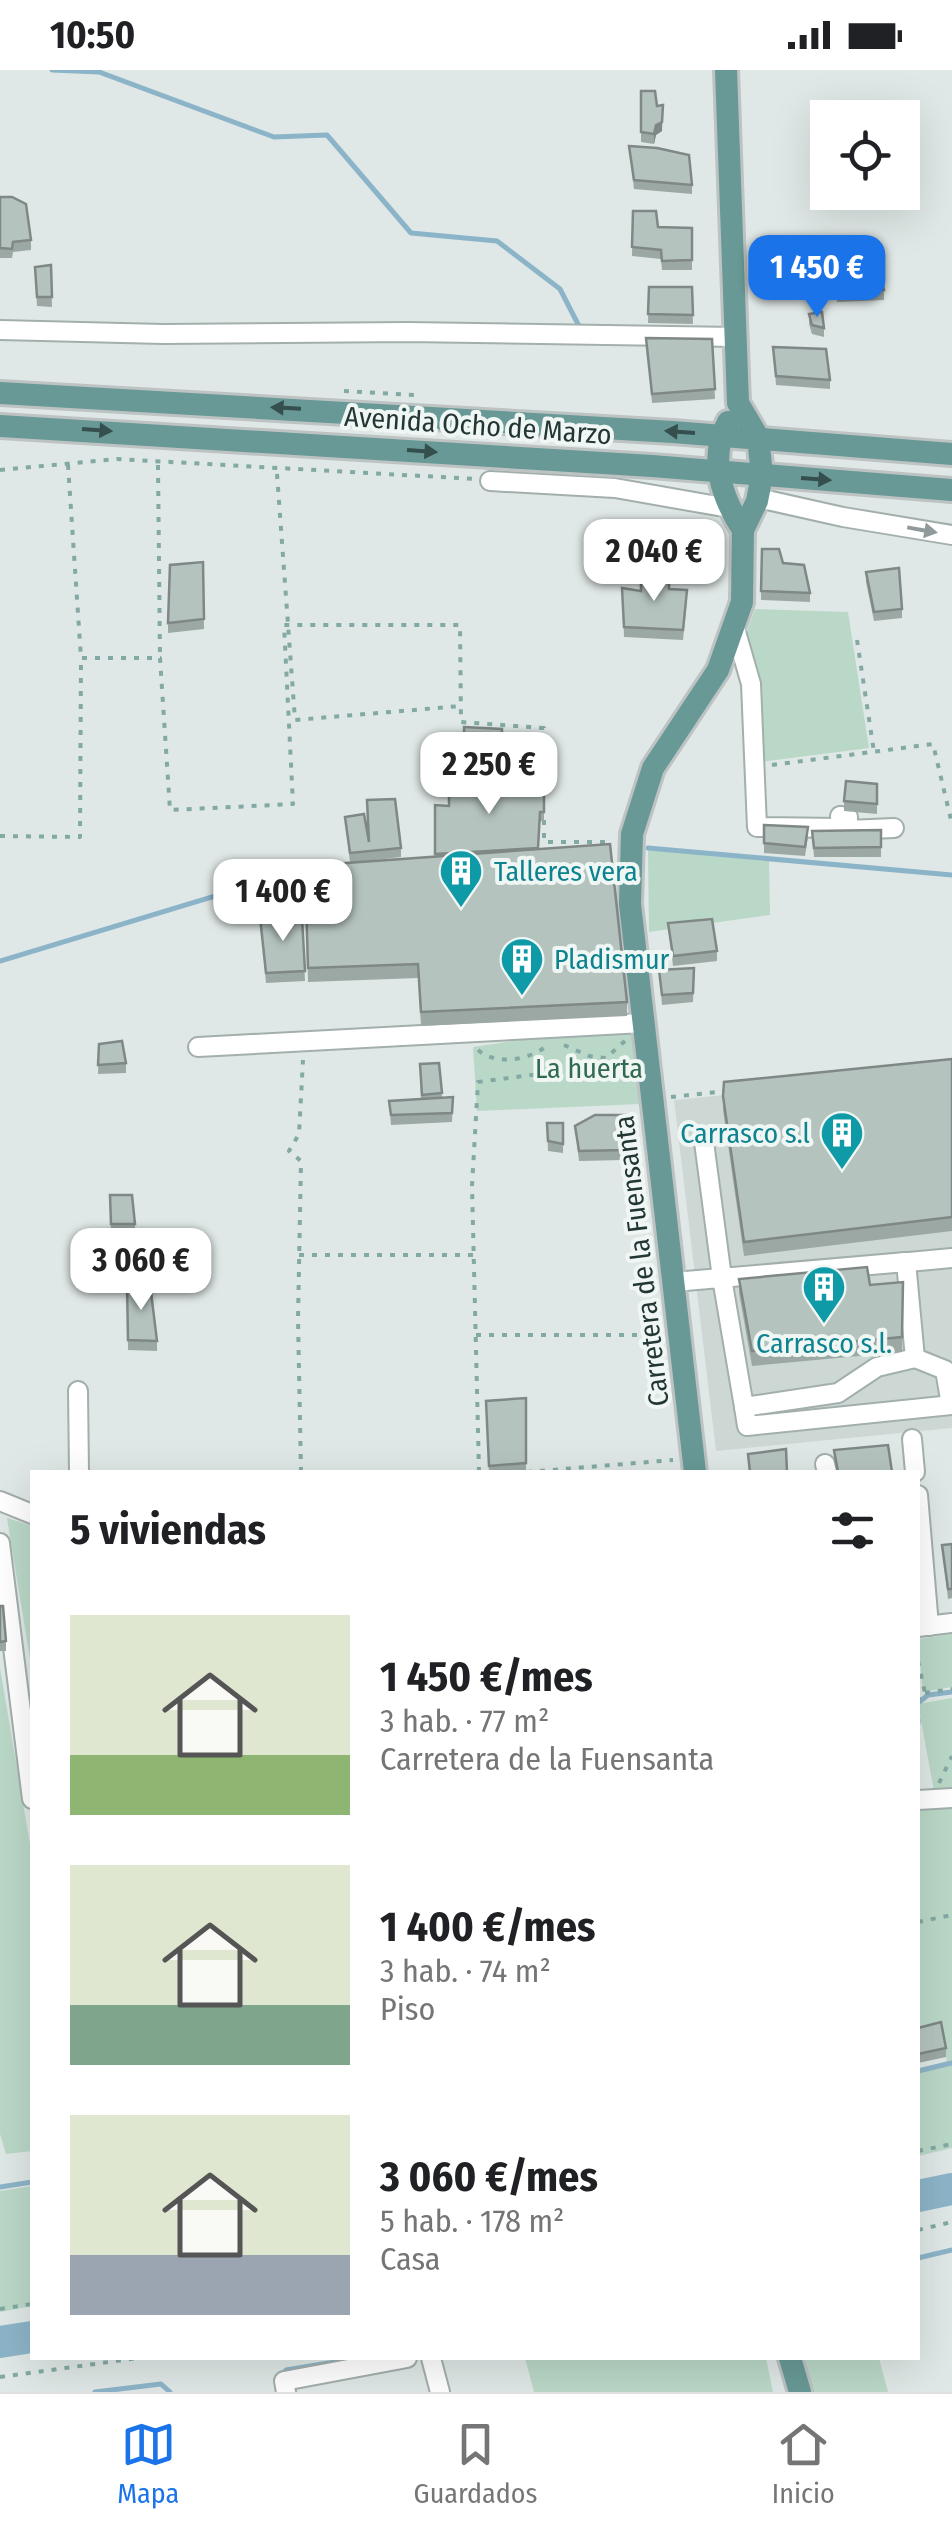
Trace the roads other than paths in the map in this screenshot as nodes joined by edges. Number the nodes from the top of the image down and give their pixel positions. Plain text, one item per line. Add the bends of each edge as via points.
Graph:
1 (726, 70) edge
2 (0, 330) edge
3 (736, 337) junction
4 (0, 393) edge
5 (738, 403) junction
6 (0, 426) edge
7 (721, 435) junction
8 (758, 438) junction
9 (952, 454) edge
10 (718, 472) junction
11 (490, 481) road end
12 (760, 486) junction
13 (952, 490) edge
14 (728, 508) junction
15 (743, 530) junction
16 (952, 536) edge
17 (734, 625) junction
18 (894, 828) dead end
19 (643, 1023) junction
20 (198, 1047) dead end
21 (704, 1142) dead end
22 (952, 1258) edge
23 (722, 1278) junction
24 (674, 1282) junction
25 (914, 1358) junction
26 (78, 1390) dead end
27 (951, 1405) edge
28 (744, 1406) junction
29 (912, 1439) dead end
30 (694, 1465) edge
31 (80, 1470) edge
32 (916, 1470) edge
33 (0, 1501) edge
34 (30, 1513) edge
35 (0, 1543) edge
36 (920, 1547) edge
37 (952, 1622) edge
38 (923, 1626) edge
39 (30, 1783) edge
40 (952, 1798) edge
41 (924, 1800) edge
42 (396, 2360) edge
43 (432, 2360) edge
44 (791, 2360) edge
45 (286, 2392) edge
46 (440, 2392) edge
47 (800, 2392) edge

1 - 3 main road
2 - 3 street
3 - 5 main road
7 -> 4 main road, Avenida Ocho de Marzo
5 - 7 main road
5 - 8 main road
6 -> 10 main road, Avenida Ocho de Marzo
7 - 8 main road, Avenida Ocho de Marzo
7 - 10 main road
8 - 9 main road, Avenida Ocho de Marzo
8 - 12 main road
10 - 12 main road, Avenida Ocho de Marzo
10 - 14 main road
11 - 14 street via 616,488
12 -> 13 main road, Avenida Ocho de Marzo
12 - 15 main road
12 -> 16 street via 843,517
14 - 15 main road
15 - 17 main road, Carretera de la Fuensanta via 742,602
17 - 18 street via 751,684 757,827 841,828 840,816 848,817 848,830
17 - 19 main road, Carretera de la Fuensanta via 718,670 653,768 632,842 630,904
19 - 20 street
19 - 24 main road, Carretera de la Fuensanta
21 - 23 street
22 - 23 street
23 - 24 street
23 - 25 street via 906,1262
23 - 28 street
24 - 30 main road, Carretera de la Fuensanta
25 - 27 street via 945,1370
25 - 28 street via 876,1367 838,1393
26 - 31 street
27 - 28 street via 746,1426
29 - 32 street
33 - 34 street
35 - 39 street
36 - 38 street
37 - 38 street
40 - 41 street
42 - 45 street via 284,2381
43 - 46 street
44 - 47 main road

